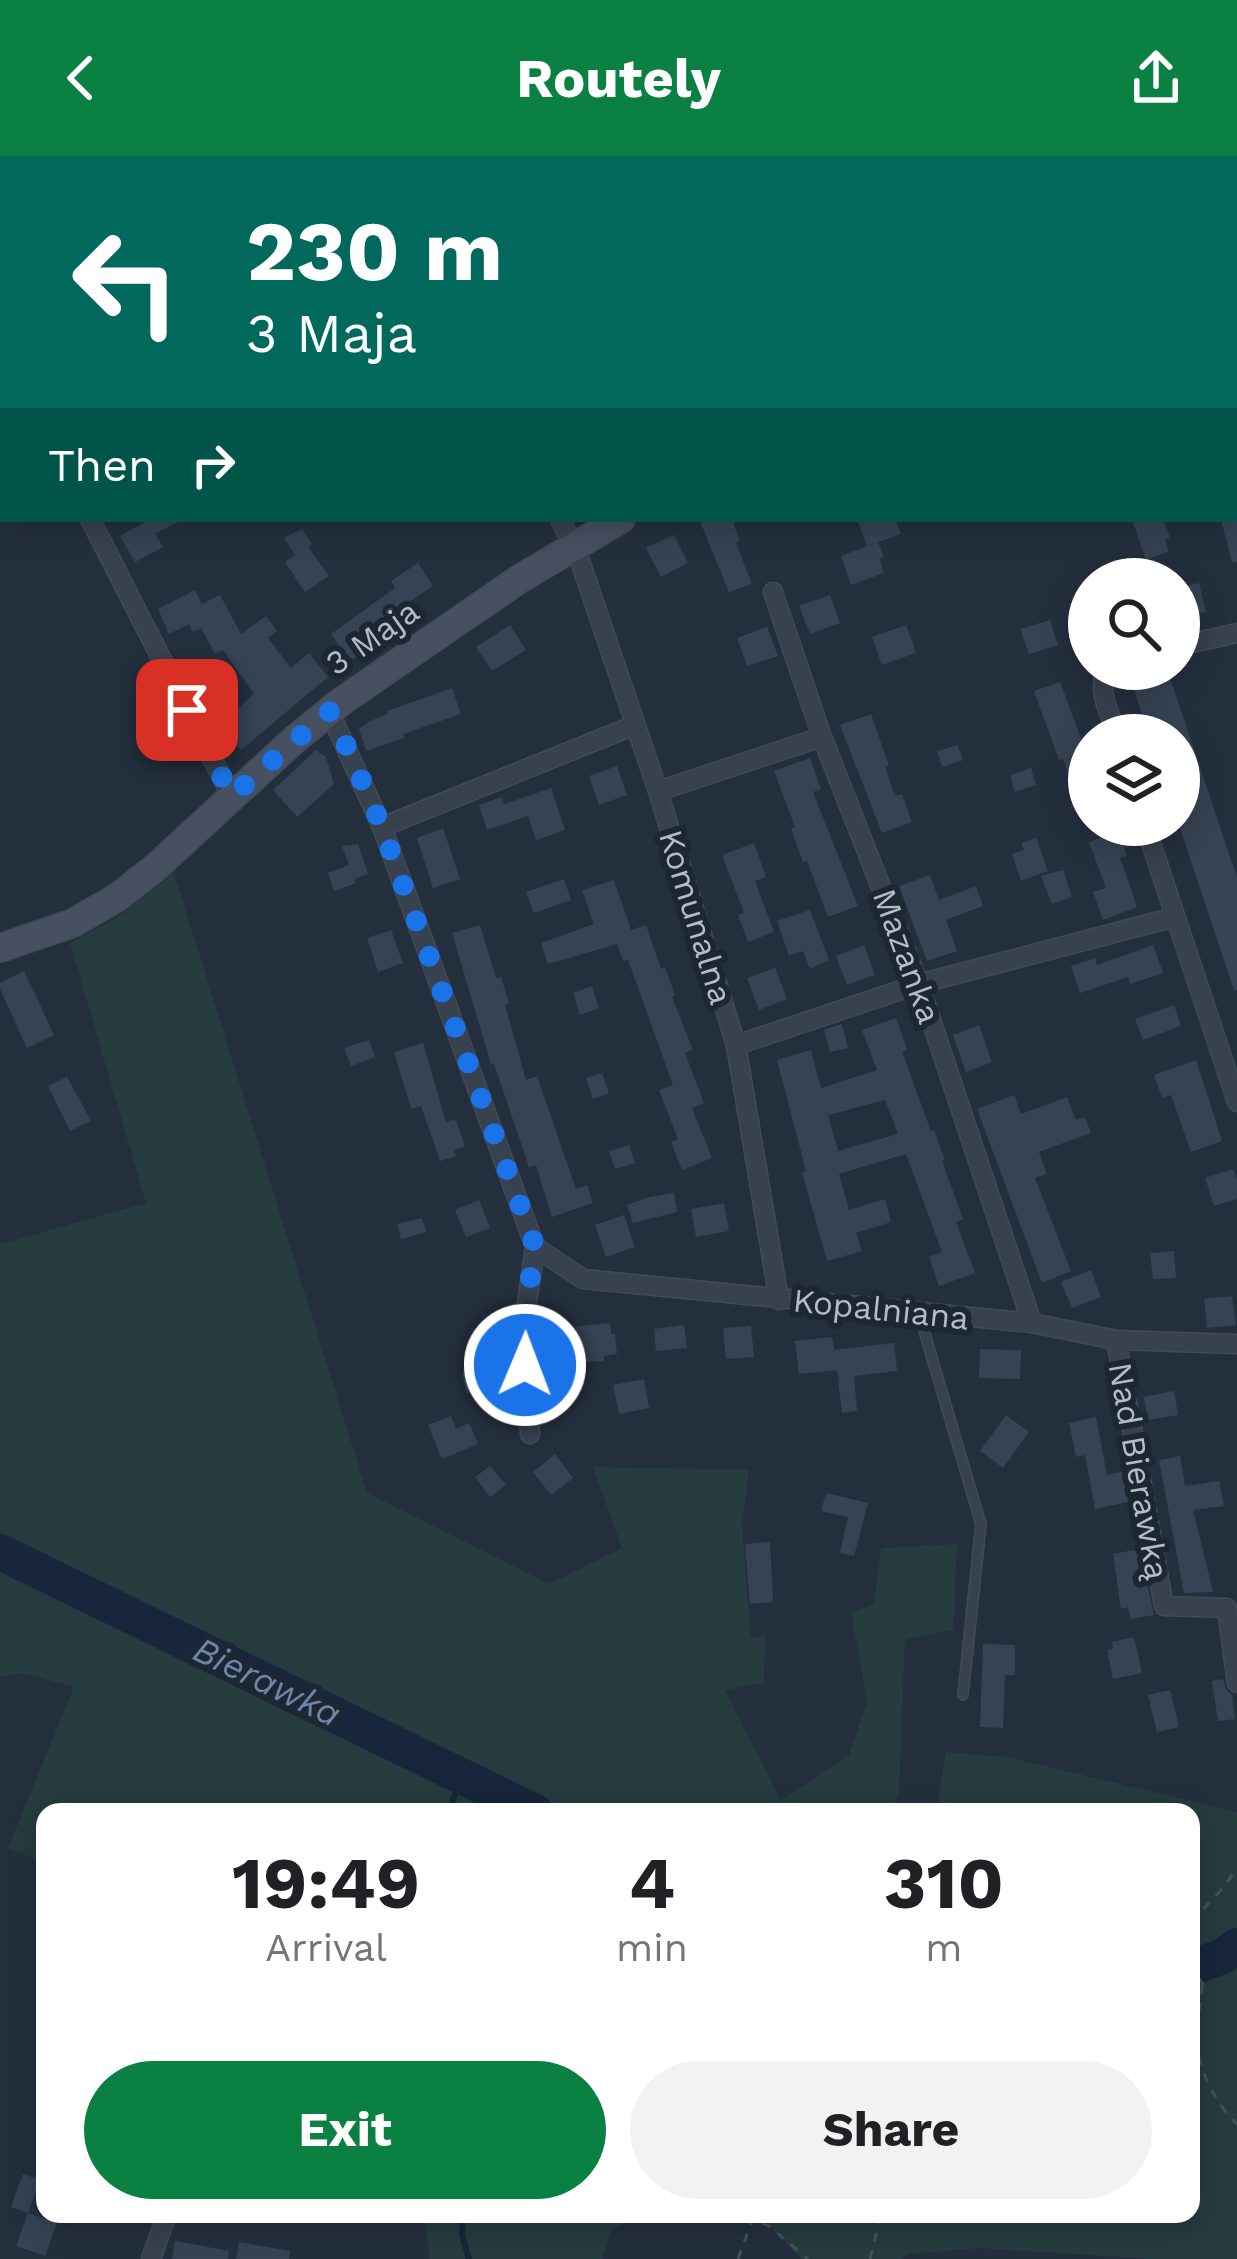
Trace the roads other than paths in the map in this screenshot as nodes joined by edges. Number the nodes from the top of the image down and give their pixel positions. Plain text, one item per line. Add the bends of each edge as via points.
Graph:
1 (92, 522) edge
2 (562, 522) edge
3 (616, 522) edge
4 (574, 545) junction
5 (773, 592) dead end
6 (1237, 633) edge
7 (1200, 641) edge
8 (329, 711) junction
9 (635, 725) junction
10 (822, 736) junction
11 (658, 791) junction
12 (232, 796) junction
13 (382, 827) junction
14 (1152, 846) edge
15 (1175, 917) junction
16 (0, 948) edge
17 (919, 984) junction
18 (736, 1046) junction
19 (1237, 1102) edge
20 (535, 1246) junction
21 (779, 1300) junction
22 (920, 1314) junction
23 (1032, 1323) junction
24 (1116, 1340) junction
25 (1237, 1344) edge
26 (530, 1434) dead end
27 (1237, 1683) edge
28 (963, 1695) dead end
29 (163, 2223) edge
30 (151, 2259) edge

1 - 12 street
2 - 4 street, Komunalna
3 - 4 main road, 3 Maja
4 - 8 main road, 3 Maja
4 - 9 street, Komunalna
5 - 10 street, Mazanka
6 - 7 street
8 - 12 main road, 3 Maja
8 - 13 street
9 - 11 street, Komunalna
9 - 13 street
10 - 11 street
10 - 17 street, Mazanka
11 - 18 street, Komunalna
12 - 16 main road, 3 Maja via 97,911
13 - 20 street
14 - 15 street
15 - 17 street
15 - 19 street
17 - 18 street
17 - 23 street, Mazanka
18 - 21 street, Komunalna
20 - 21 street, Kopalniana via 583,1279
20 - 26 street via 523,1330
21 - 22 street, Kopalniana
22 - 23 street, Kopalniana
22 - 28 lane via 981,1524
23 - 24 street, Kopalniana
24 - 25 street, Kopalniana
24 - 27 street, Nad Bierawką via 1164,1606 1226,1608
29 - 30 street

